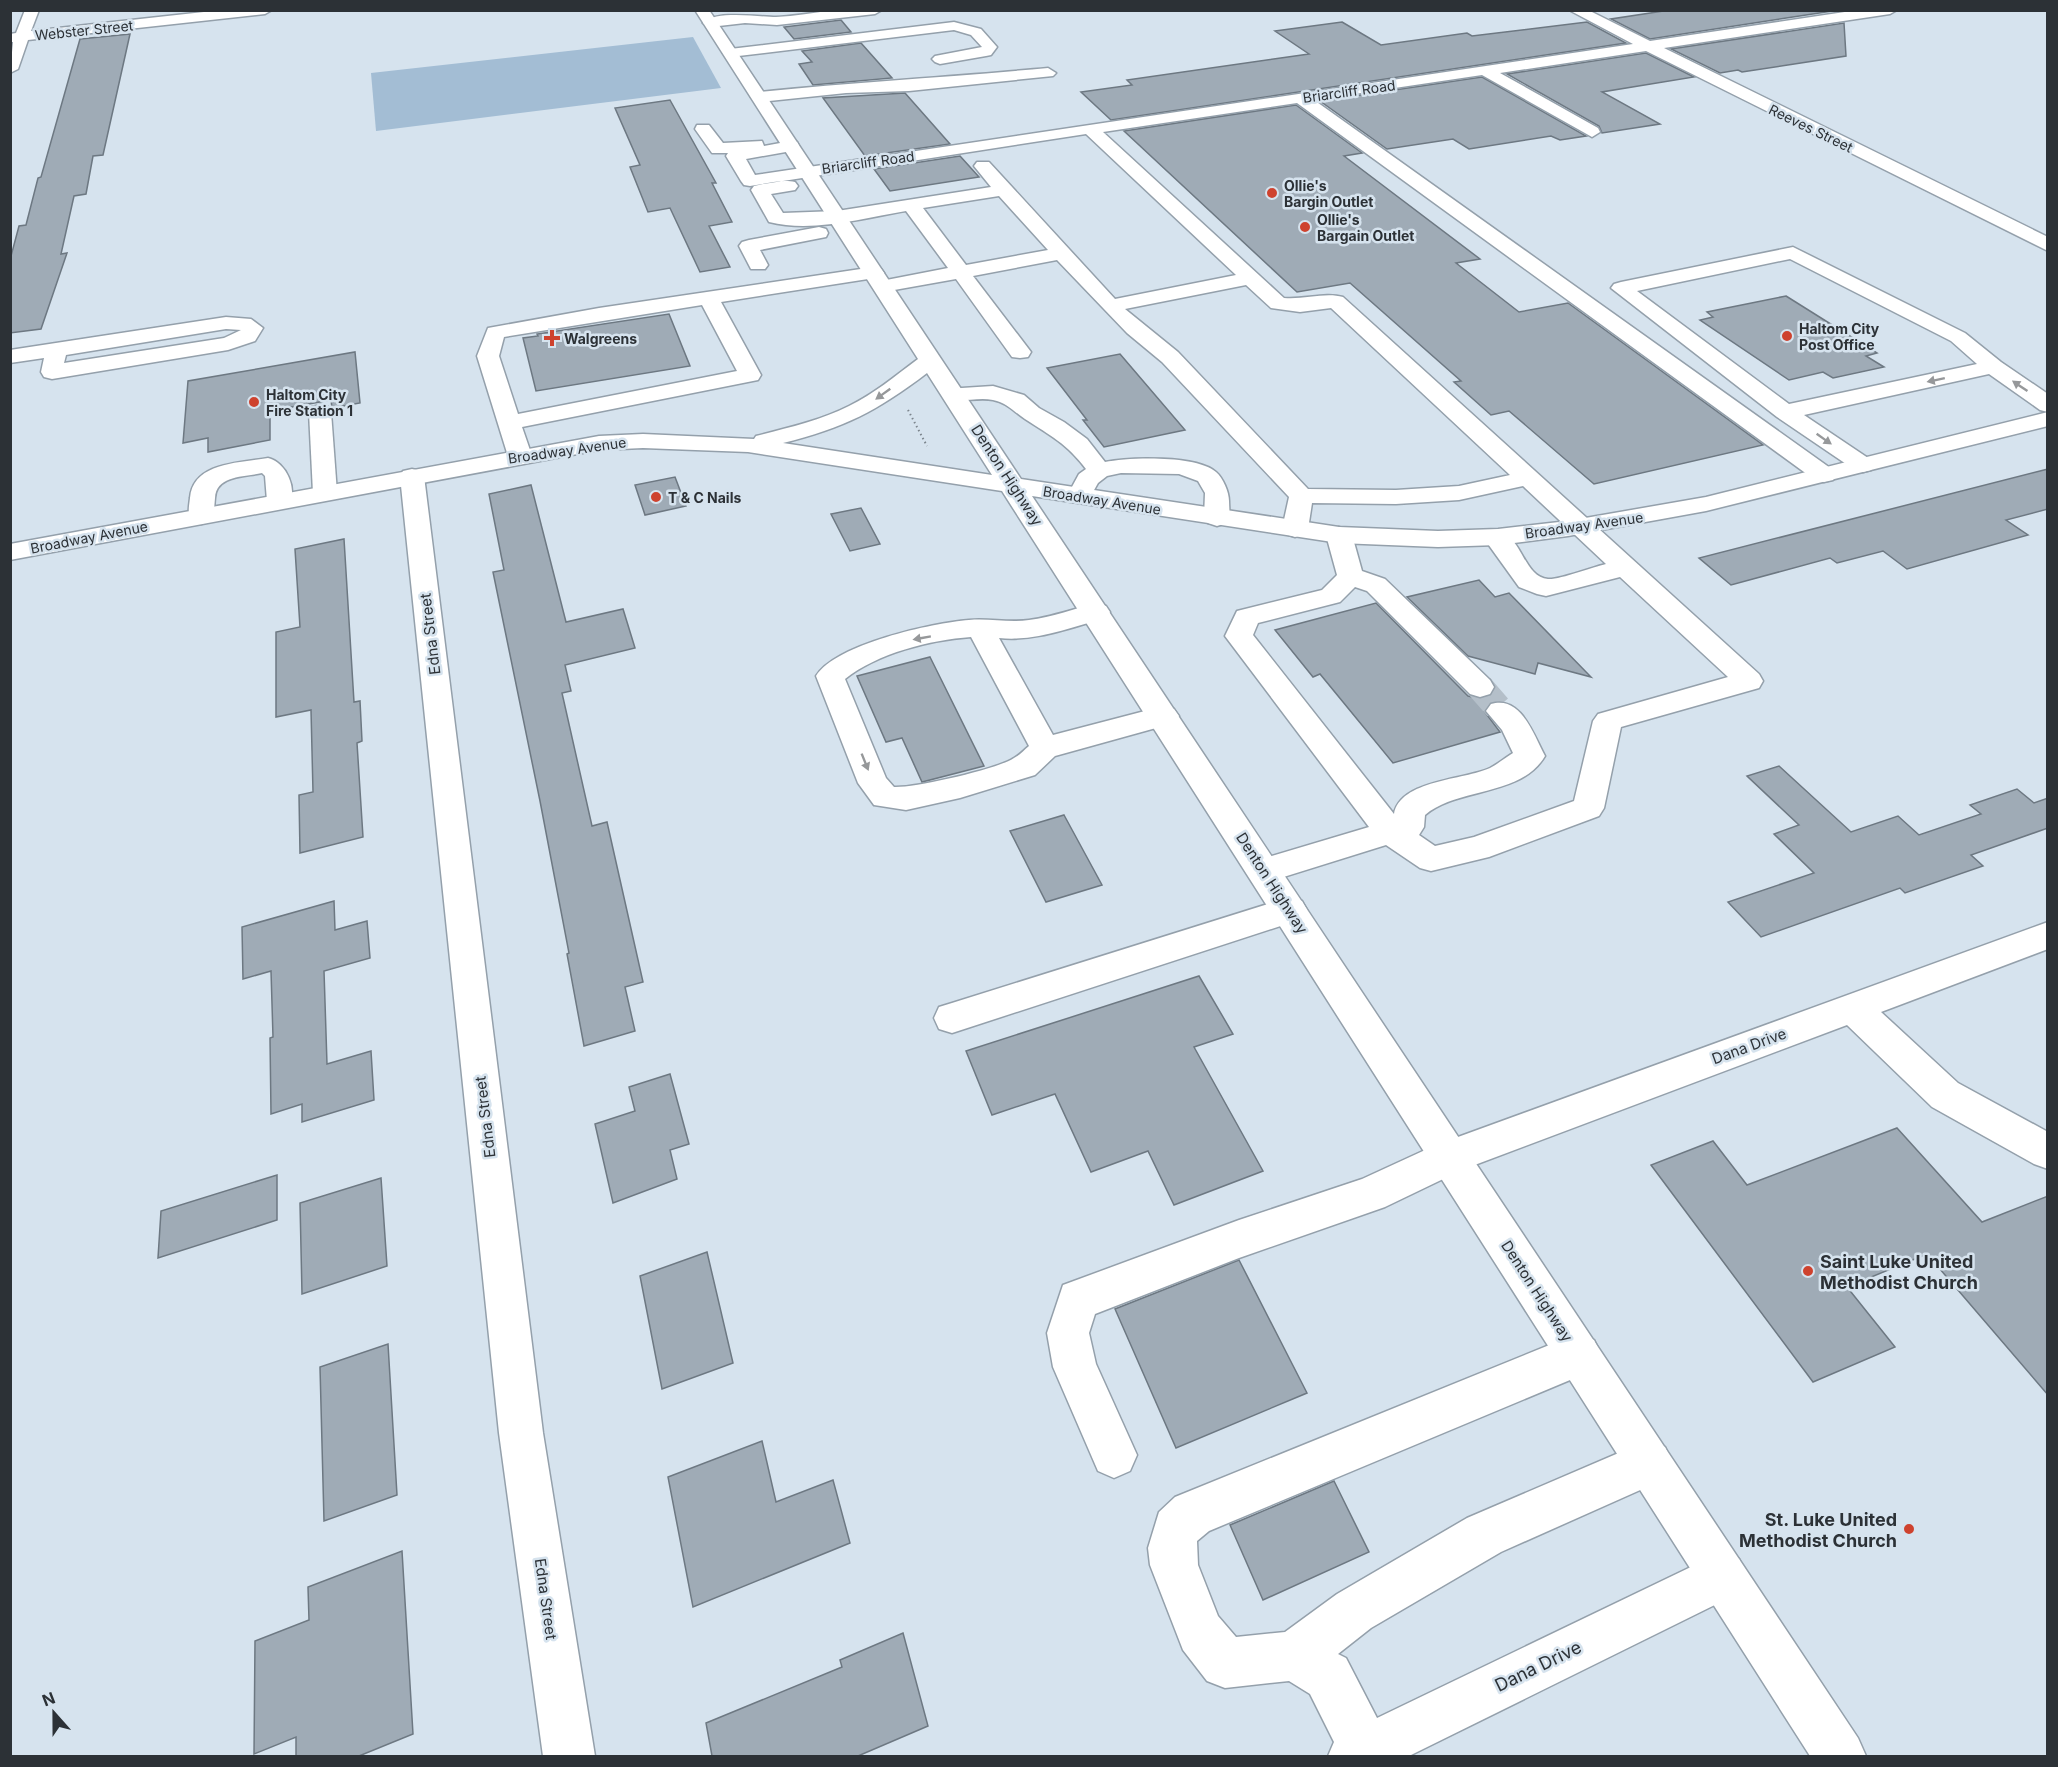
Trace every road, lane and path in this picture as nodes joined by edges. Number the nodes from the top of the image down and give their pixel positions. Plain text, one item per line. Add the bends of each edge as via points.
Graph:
1 (32, 10) edge
2 (265, 10) edge
3 (730, 10) edge
4 (875, 10) edge
5 (1576, 10) edge
6 (1890, 10) edge
7 (248, 11) edge
8 (705, 15) edge
9 (752, 15) edge
10 (17, 37) edge
11 (778, 47) junction
12 (1646, 47) junction
13 (730, 53) junction
14 (940, 59) dead end
15 (10, 69) edge
16 (1486, 70) junction
17 (1048, 73) dead end
18 (759, 97) junction
19 (1300, 98) junction
20 (704, 129) dead end
21 (1090, 129) junction
22 (1592, 132) dead end
23 (789, 143) junction
24 (966, 147) junction
25 (1108, 147) junction
26 (1086, 150) dead end
27 (1006, 163) dead end
28 (983, 166) junction
29 (811, 176) junction
30 (1003, 190) junction
31 (911, 205) junction
32 (840, 222) junction
33 (2048, 244) edge
34 (1060, 254) junction
35 (758, 265) dead end
36 (960, 272) junction
37 (1252, 278) junction
38 (878, 280) junction
39 (709, 298) junction
40 (1110, 306) junction
41 (56, 350) junction
42 (1020, 352) dead end
43 (10, 357) edge
44 (930, 360) junction
45 (1993, 367) junction
46 (954, 394) junction
47 (2048, 405) edge
48 (907, 407) dead end
49 (320, 412) dead end
50 (1785, 412) junction
51 (2048, 420) edge
52 (510, 423) junction
53 (748, 445) junction
54 (929, 450) dead end
55 (520, 456) junction
56 (1863, 465) junction
57 (1099, 470) junction
58 (1824, 475) junction
59 (412, 476) junction
60 (1528, 478) junction
61 (1013, 486) junction
62 (324, 492) junction
63 (1079, 496) junction
64 (1301, 496) junction
65 (279, 501) junction
66 (201, 516) junction
67 (1217, 518) junction
68 (1582, 527) junction
69 (1295, 529) junction
70 (1339, 535) junction
71 (1496, 537) junction
72 (10, 552) edge
73 (1625, 567) junction
74 (1350, 576) junction
75 (1096, 612) junction
76 (980, 628) junction
77 (1480, 687) tunnel mouth
78 (1501, 711) tunnel mouth
79 (1164, 716) junction
80 (1045, 748) junction
81 (1390, 832) junction
82 (1264, 871) junction
83 (1290, 910) junction
84 (2044, 940) edge
85 (1852, 1007) junction
86 (952, 1018) dead end
87 (2048, 1152) edge
88 (1450, 1157) junction
89 (1579, 1355) junction
90 (1114, 1455) dead end
91 (1649, 1462) junction
92 (1722, 1576) junction
93 (1294, 1656) junction
94 (1360, 1754) edge
95 (569, 1756) edge
96 (1840, 1756) edge

1 - 10 street
2 - 7 street, Webster Street
3 - 8 street
4 - 9 street via 777,21
5 - 12 street, Reeves Street
6 - 12 street, Briarcliff Road
7 - 10 street, Webster Street
8 - 9 street
8 - 13 street, Denton Highway
9 - 11 street
10 - 15 street
11 - 13 street
11 - 14 street via 954,26 976,32 990,47 986,52
12 - 16 street, Briarcliff Road
12 - 33 street, Reeves Street
13 - 18 street, Denton Highway
16 - 19 street, Briarcliff Road
16 - 22 street
17 - 18 street
18 - 23 street, Denton Highway
19 - 21 street, Briarcliff Road
19 - 58 street
20 - 23 street via 718,149
21 - 24 street, Briarcliff Road
21 - 25 street
23 - 29 street, Denton Highway
23 - 29 street via 735,156 750,181
24 - 28 street
24 - 29 street, Briarcliff Road
25 - 26 street
25 - 37 street
27 - 28 street
28 - 30 street
29 - 32 street, Denton Highway
29 - 32 street via 760,190 776,218
30 - 31 street
30 - 34 street
31 - 32 street
31 - 36 street
32 - 35 street via 749,246
32 - 38 street, Denton Highway
34 - 36 street
34 - 40 street
36 - 38 street
36 - 42 street
37 - 40 street
37 - 60 street via 1278,304 1300,306 1336,301
38 - 39 street
38 - 44 street, Denton Highway
39 - 52 street via 495,332 488,356
39 - 52 street via 750,375
40 - 64 street via 1170,357
41 - 41 street via 226,323 244,323 253,328 248,336 228,344 52,372
41 - 43 street
44 - 46 street, Denton Highway
44 -> 53 street via 879,398 837,421
47 -> 45 street
45 -> 50 street
45 - 50 street via 1958,337 1793,253 1621,288
46 - 57 street via 993,393 1016,400 1079,444
46 - 61 street, Denton Highway
48 - 54 path
49 - 62 street
50 -> 56 street
51 - 56 street, Broadway Avenue
52 - 55 street
53 - 55 street, Broadway Avenue via 599,443
53 - 61 street, Broadway Avenue
55 - 59 street, Broadway Avenue
56 - 58 street, Broadway Avenue
57 - 63 street via 1088,479
57 - 67 street via 1121,466 1182,467 1207,476 1217,494
58 - 68 street, Broadway Avenue via 1681,510
59 - 62 street, Broadway Avenue
59 - 95 street, Edna Street via 521,1433
60 - 64 street via 1459,493
60 - 68 street
61 - 63 street, Broadway Avenue
61 - 75 street, Denton Highway
62 - 65 street, Broadway Avenue
63 - 67 street, Broadway Avenue
64 - 69 street
65 - 66 street, Broadway Avenue
65 - 66 street via 277,475 268,465 215,475 202,488
66 - 72 street, Broadway Avenue
67 - 69 street, Broadway Avenue
68 - 71 street, Broadway Avenue
68 - 73 street
69 - 70 street, Broadway Avenue
70 - 71 street, Broadway Avenue via 1407,539
70 - 74 street
71 - 73 street via 1528,581 1545,588
73 - 81 street via 1749,681 1608,721 1588,808 1478,848 1431,859
74 - 77 street via 1376,585
74 - 81 street via 1331,596 1247,617 1239,636
75 - 76 street via 1019,630
75 - 79 street, Denton Highway
76 - 80 street
76 -> 80 street via 910,640 853,658 830,676 873,783 885,797 906,799 1024,767
78 - 81 street via 1514,725 1530,756 1500,776 1426,797 1410,810 1408,827
79 - 80 street
79 - 82 street, Denton Highway
81 - 82 street
82 - 83 street, Denton Highway
83 - 86 street
83 - 88 street, Denton Highway
84 - 85 street, Dana Drive
85 - 87 street via 1945,1095
85 - 88 street, Dana Drive
88 - 89 street, Denton Highway
88 - 90 street, Dana Drive via 1371,1194 1078,1300 1068,1332 1076,1367
89 - 91 street, Denton Highway
89 - 93 street via 1192,1514 1176,1529 1174,1565 1200,1633 1225,1663
91 - 92 street, Denton Highway
91 - 93 street via 1484,1535 1354,1611
92 - 94 street, Dana Drive
92 - 96 street, Denton Highway
93 - 94 street via 1328,1676

